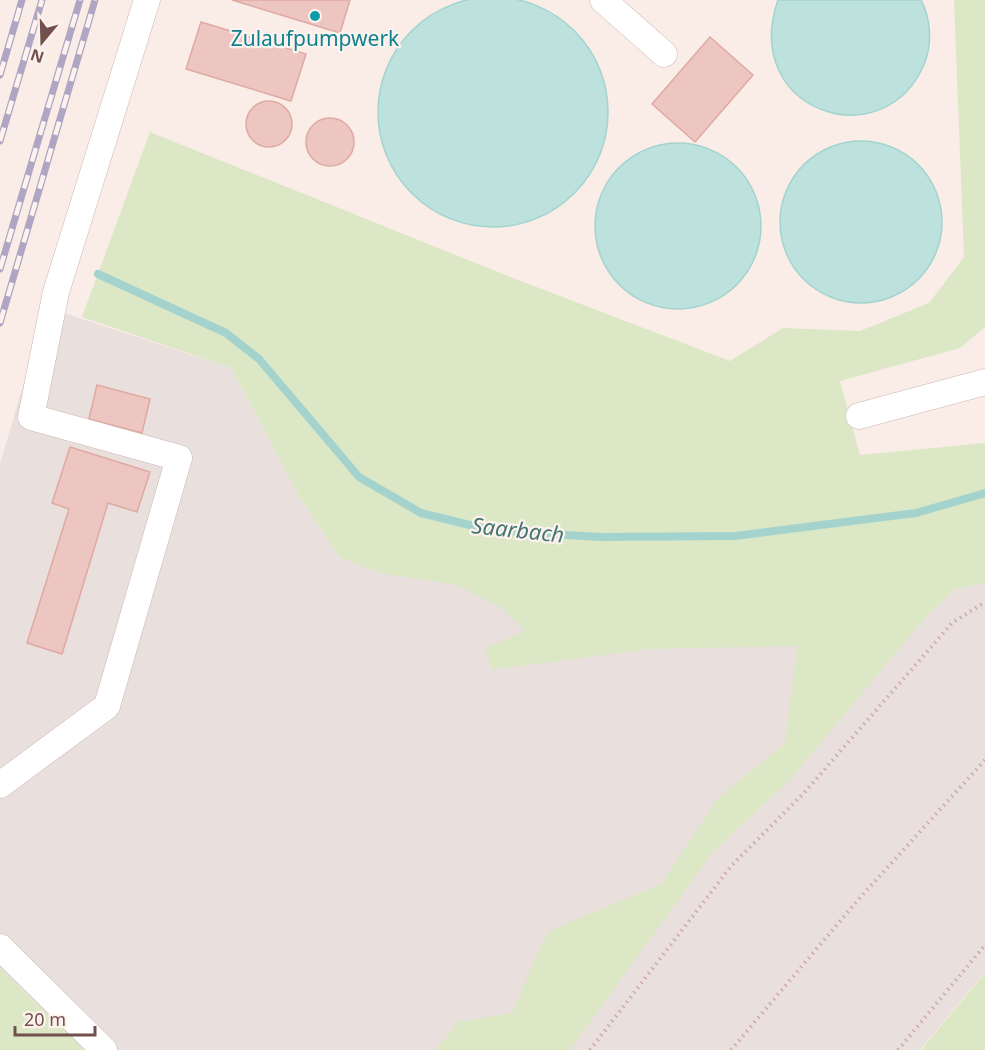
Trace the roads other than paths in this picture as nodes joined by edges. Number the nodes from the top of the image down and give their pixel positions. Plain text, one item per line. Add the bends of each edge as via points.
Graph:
1 (147, 0) edge
2 (603, 0) edge
3 (664, 54) dead end
4 (985, 382) edge
5 (859, 416) dead end
6 (0, 785) edge
7 (0, 947) edge
8 (104, 1050) edge

1 - 6 lane via 56,292 31,417 179,458 107,706
2 - 3 lane
4 - 5 lane
7 - 8 lane

